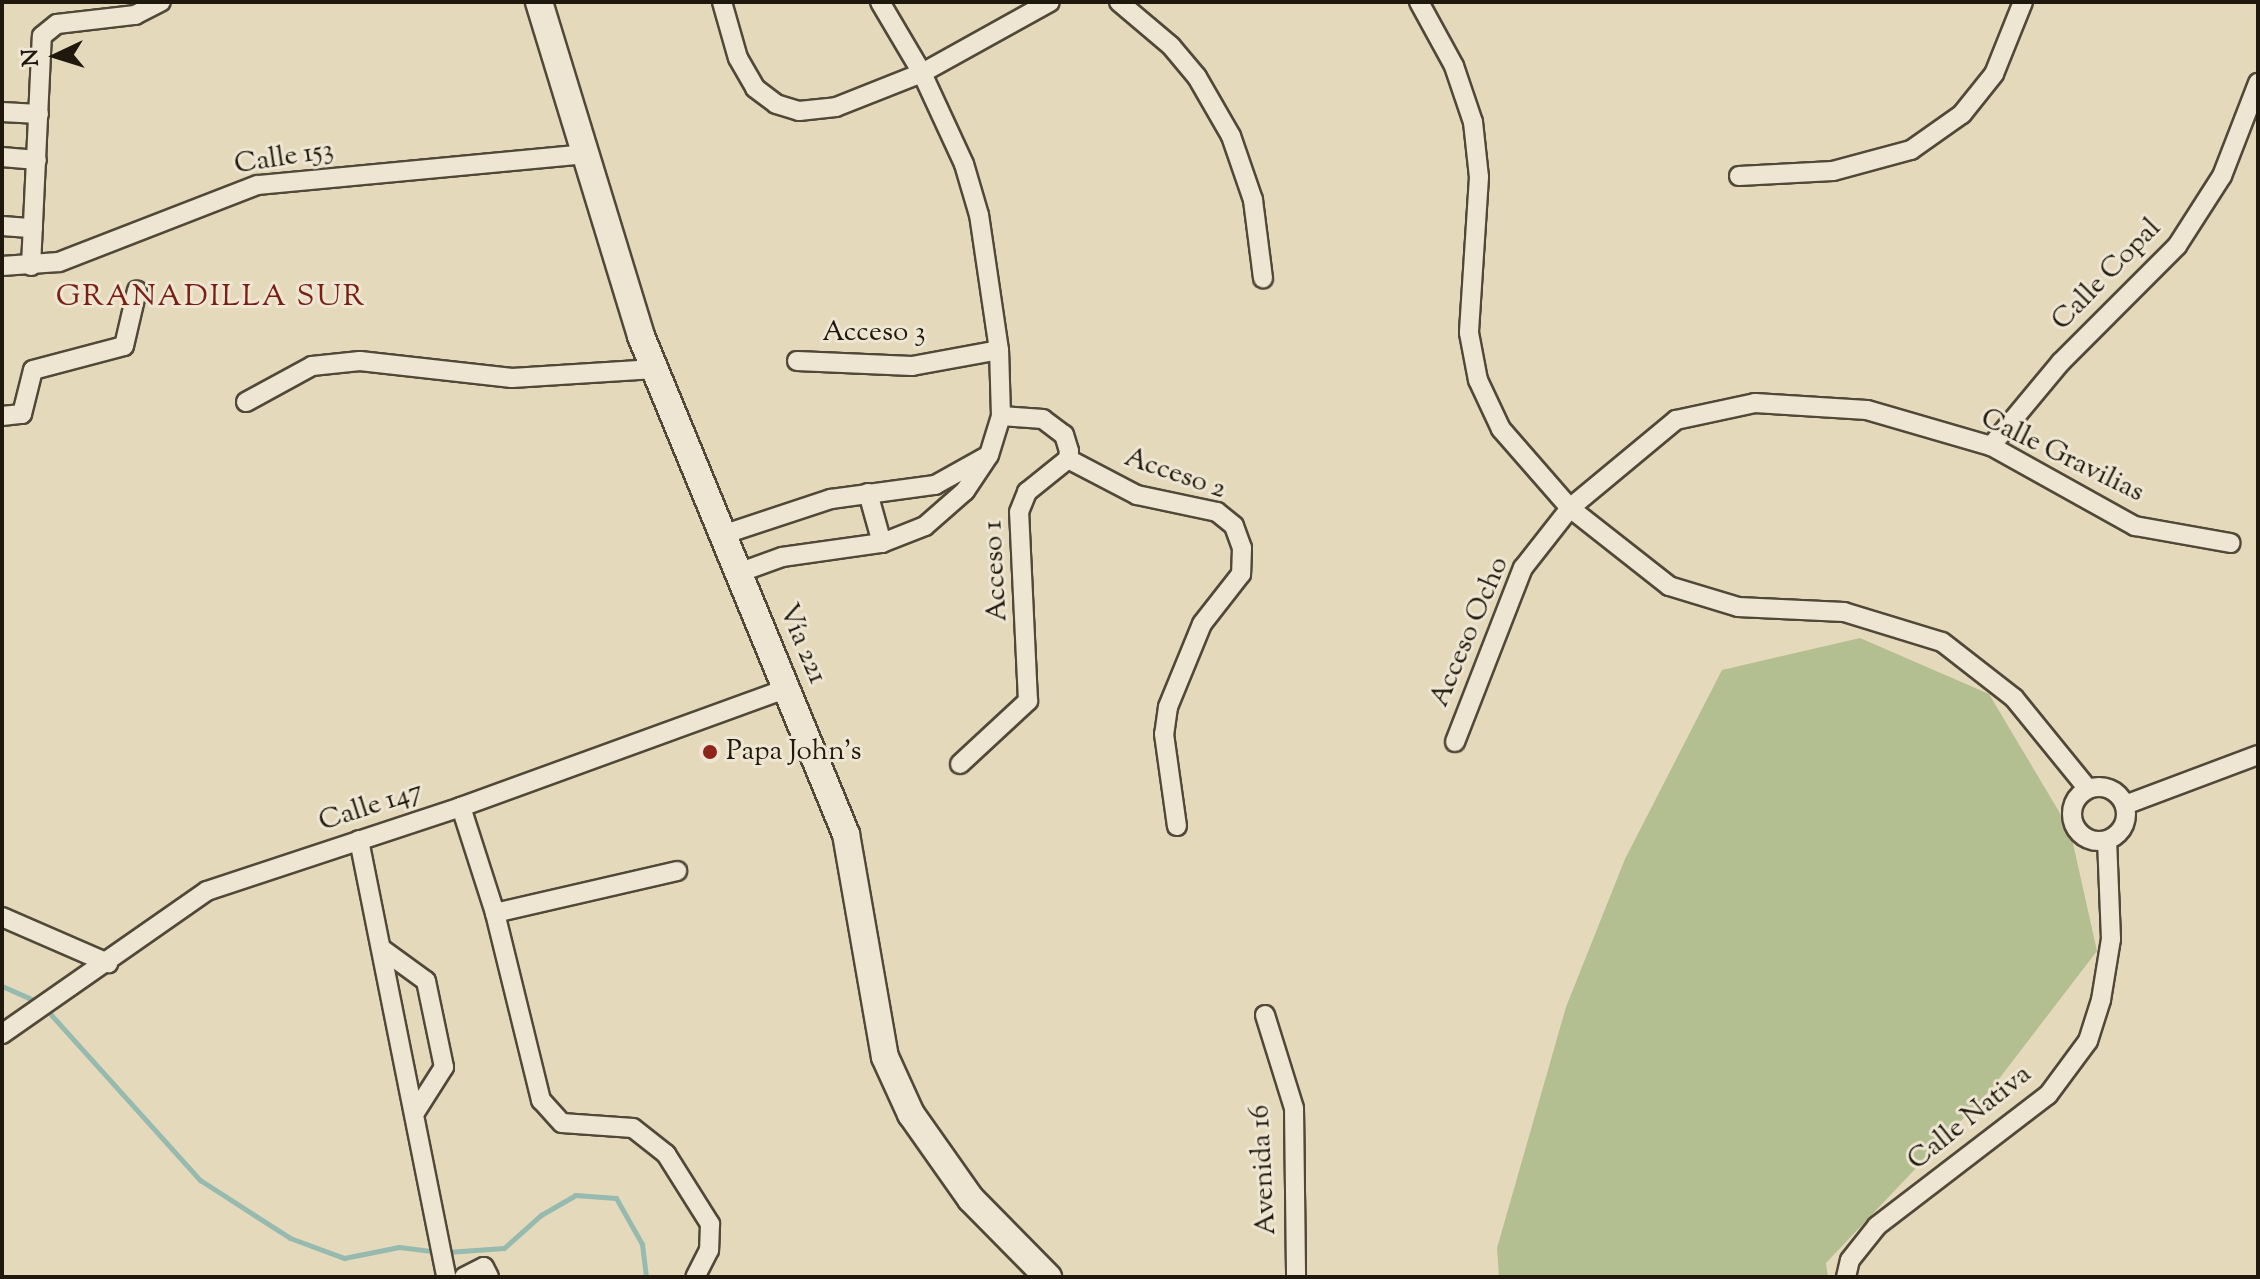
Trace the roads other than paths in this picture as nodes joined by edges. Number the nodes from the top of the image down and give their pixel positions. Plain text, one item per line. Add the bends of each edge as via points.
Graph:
1 (161, 2) edge
2 (539, 2) edge
3 (722, 2) edge
4 (880, 2) edge
5 (1050, 2) edge
6 (1119, 2) edge
7 (1419, 2) edge
8 (2023, 2) edge
9 (922, 73) junction
10 (2258, 83) edge
11 (2, 112) edge
12 (39, 114) junction
13 (586, 154) junction
14 (2, 157) edge
15 (37, 160) junction
16 (1739, 176) dead end
17 (2, 226) edge
18 (33, 228) junction
19 (2, 266) edge
20 (31, 266) junction
21 (1263, 278) dead end
22 (137, 290) dead end
23 (999, 350) junction
24 (797, 361) dead end
25 (655, 369) junction
26 (246, 402) dead end
27 (2, 416) edge
28 (1001, 416) junction
29 (1991, 446) junction
30 (989, 455) junction
31 (1068, 459) junction
32 (868, 493) junction
33 (1570, 508) junction
34 (722, 535) junction
35 (882, 543) junction
36 (2230, 543) dead end
37 (738, 573) junction
38 (786, 689) junction
39 (1455, 742) dead end
40 (2258, 755) edge
41 (960, 764) dead end
42 (2088, 789) junction
43 (2125, 805) junction
44 (461, 807) junction
45 (1177, 826) dead end
46 (359, 840) junction
47 (2107, 841) junction
48 (677, 871) dead end
49 (495, 913) junction
50 (2, 917) edge
51 (382, 949) junction
52 (108, 963) junction
53 (1265, 1015) dead end
54 (2, 1034) edge
55 (416, 1111) junction
56 (446, 1277) edge
57 (464, 1277) edge
58 (489, 1277) edge
59 (695, 1277) edge
60 (1048, 1277) edge
61 (1296, 1277) edge
62 (1846, 1277) edge

1 - 12 street via 135,15 50,26 42,36
2 - 13 main road, Vía 221
3 - 9 street via 738,58 755,88 776,104 799,111 836,107
4 - 9 street
5 - 9 street
6 - 21 street via 1171,46 1197,77 1231,136 1253,200
7 - 33 street via 1454,66 1473,122 1479,177 1469,333 1478,380 1501,429
8 - 16 street via 1994,74 1962,114 1911,150 1833,171
9 - 23 street via 952,132 979,215
10 - 29 street, Calle Copal via 2222,176 2177,246 2061,362
11 - 12 street
12 - 15 street
13 - 20 street, Calle 153 via 258,185 59,262
13 - 25 main road, Vía 221
14 - 15 street
15 - 18 street
17 - 18 street
18 - 20 street
19 - 20 street, Calle 153
22 - 27 street via 124,346 33,370 22,414
23 - 24 street, Acceso 3 via 912,366
23 - 28 street
25 - 26 street via 512,378 360,361 312,366
25 - 34 main road, Vía 221
28 - 30 street
28 - 31 street via 1043,419 1064,435
29 - 33 street, Calle Gravilias via 1867,410 1755,403 1676,420
29 - 36 street, Calle Gravilias via 2135,526
30 - 32 street via 935,485
30 - 35 street via 965,491 925,526
31 - 41 street, Acceso 1 via 1027,492 1019,512 1028,701
31 - 45 street, Acceso 2 via 1137,495 1217,512 1234,526 1242,548 1241,574 1202,624 1168,707 1164,734
32 - 34 street via 831,499
32 - 35 street
33 - 39 street, Acceso Ocho via 1523,568
33 - 42 street via 1669,586 1738,607 1844,612 1942,642 2014,698
34 - 37 main road, Vía 221
35 - 37 street via 782,557
37 - 38 main road, Vía 221
38 - 44 street, Calle 147
38 - 60 main road, Vía 221 via 846,834 872,1000 885,1057 904,1100 971,1199
40 - 43 street
42 - 43 street via 2106,788
42 - 47 street via 2072,810 2075,828 2089,840
43 - 47 street via 2125,823
44 - 46 street, Calle 147
44 - 49 street
46 - 51 street
46 - 52 street, Calle 147 via 207,891
47 - 62 street, Calle Nativa via 2111,939 2088,1041 2048,1095 1877,1226 1850,1260
48 - 49 street
49 - 59 street via 541,1100 562,1123 633,1128 666,1154 710,1224 709,1250
50 - 52 street
51 - 55 street
51 - 55 street via 426,981 444,1067
52 - 54 street, Calle 147
53 - 61 street, Avenida 16 via 1294,1108
55 - 56 street
57 - 58 street via 484,1267

